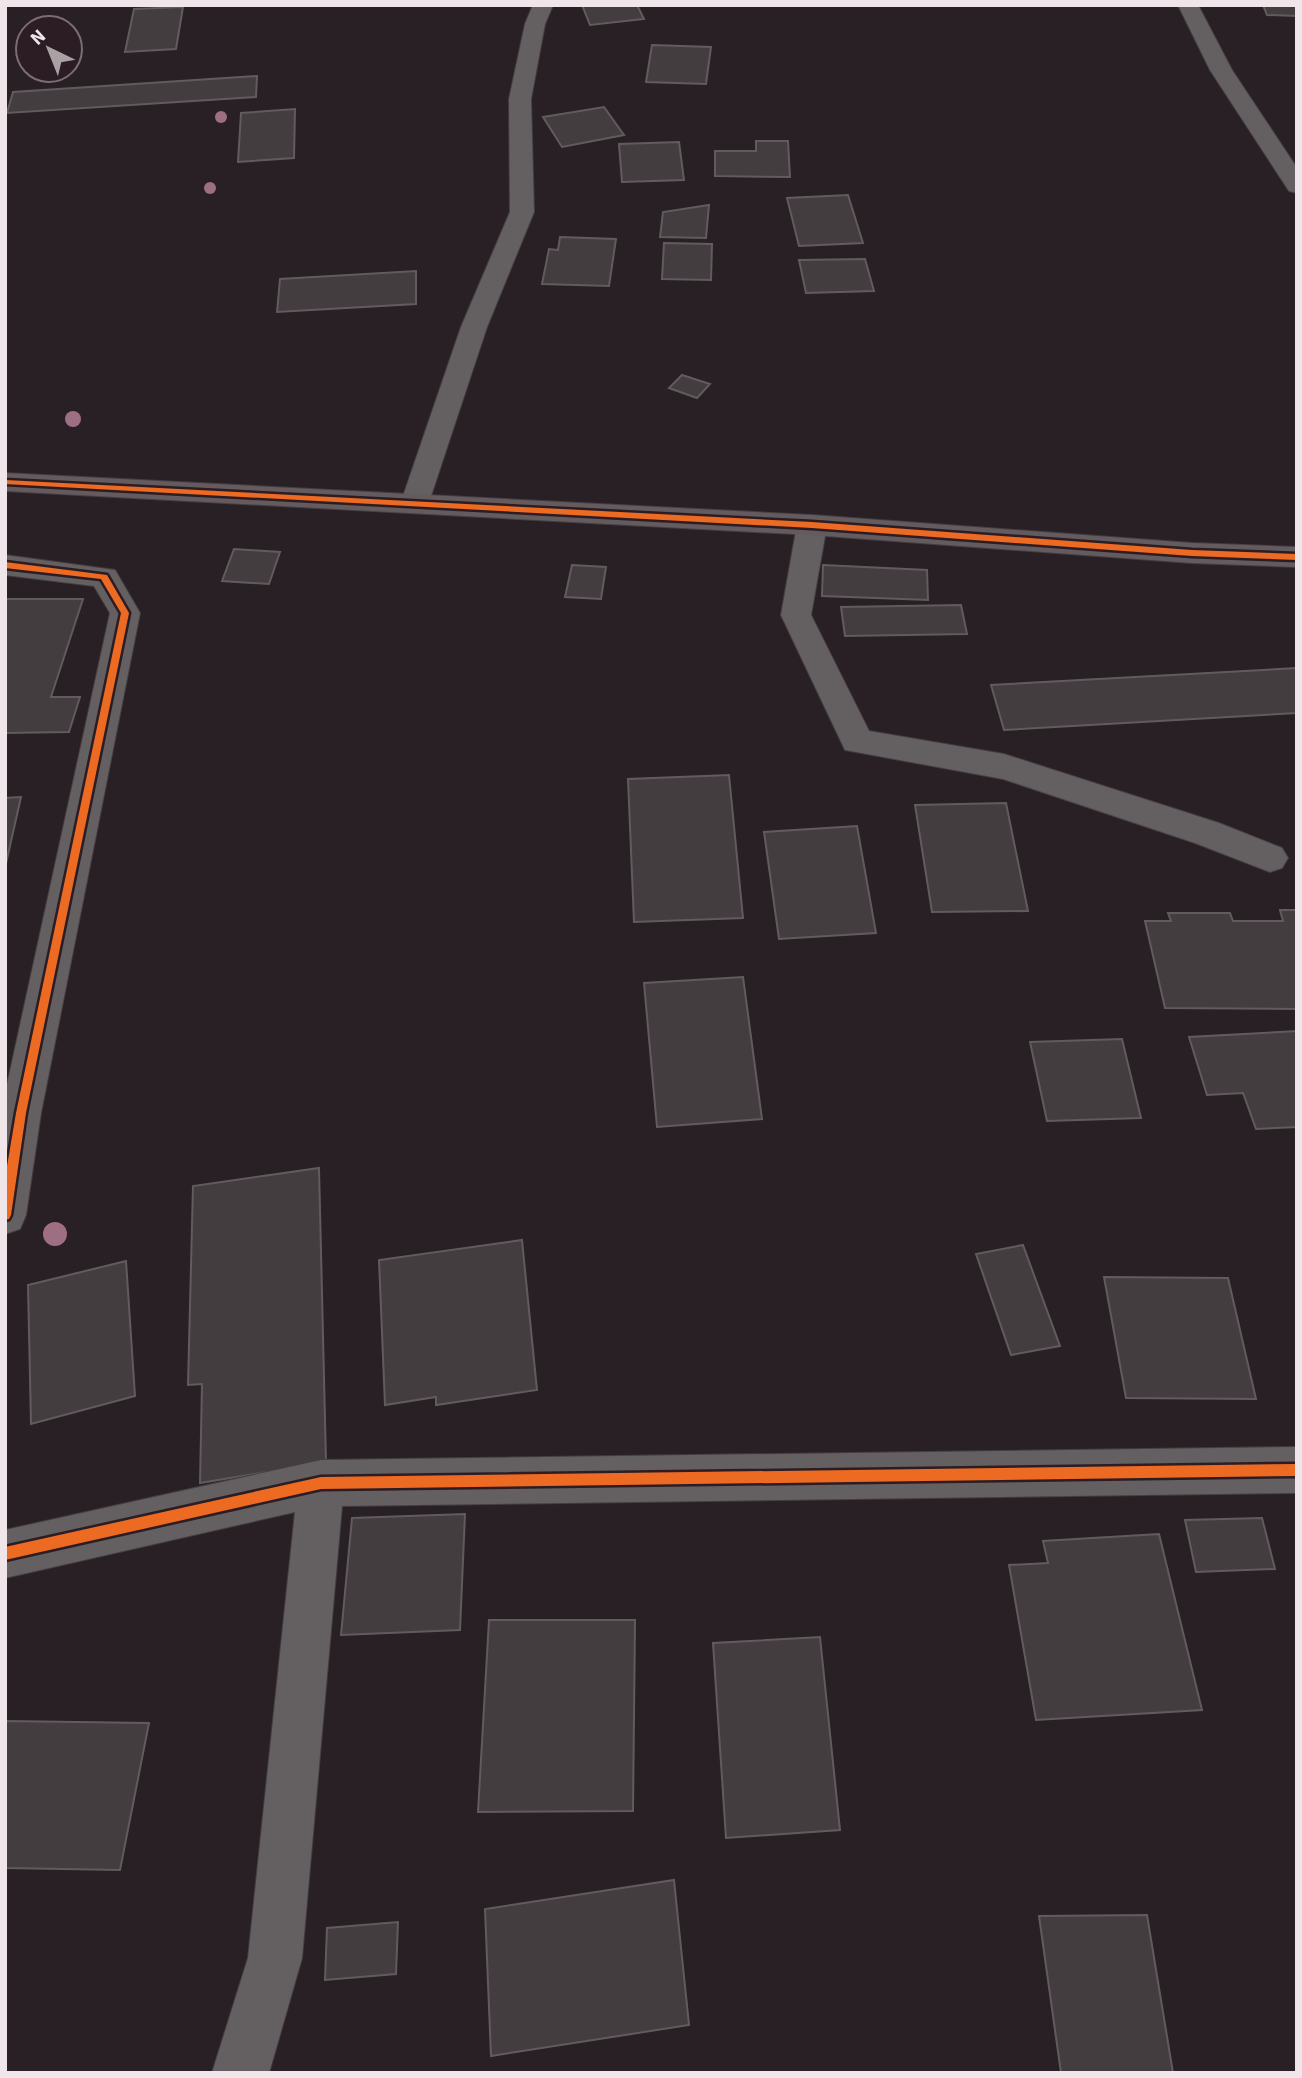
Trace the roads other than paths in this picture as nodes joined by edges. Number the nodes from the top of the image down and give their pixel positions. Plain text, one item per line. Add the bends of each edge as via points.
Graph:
1 (542, 5) edge
2 (1188, 5) edge
3 (1297, 186) edge
4 (5, 482) edge
5 (415, 502) junction
6 (812, 525) junction
7 (1296, 555) edge
8 (5, 565) edge
9 (1270, 858) dead end
10 (5, 1215) edge
11 (1297, 1470) edge
12 (321, 1483) junction
13 (5, 1554) edge
14 (240, 2073) edge

1 - 5 street via 520,99 522,212 474,327
2 - 3 street via 1221,70
4 - 5 street
5 - 6 street
6 - 7 street via 1192,553
6 - 9 street via 796,615 857,741 1004,767
8 - 10 street via 104,577 125,613 21,1113
11 - 12 street
12 - 13 street
12 - 14 street via 275,1958

